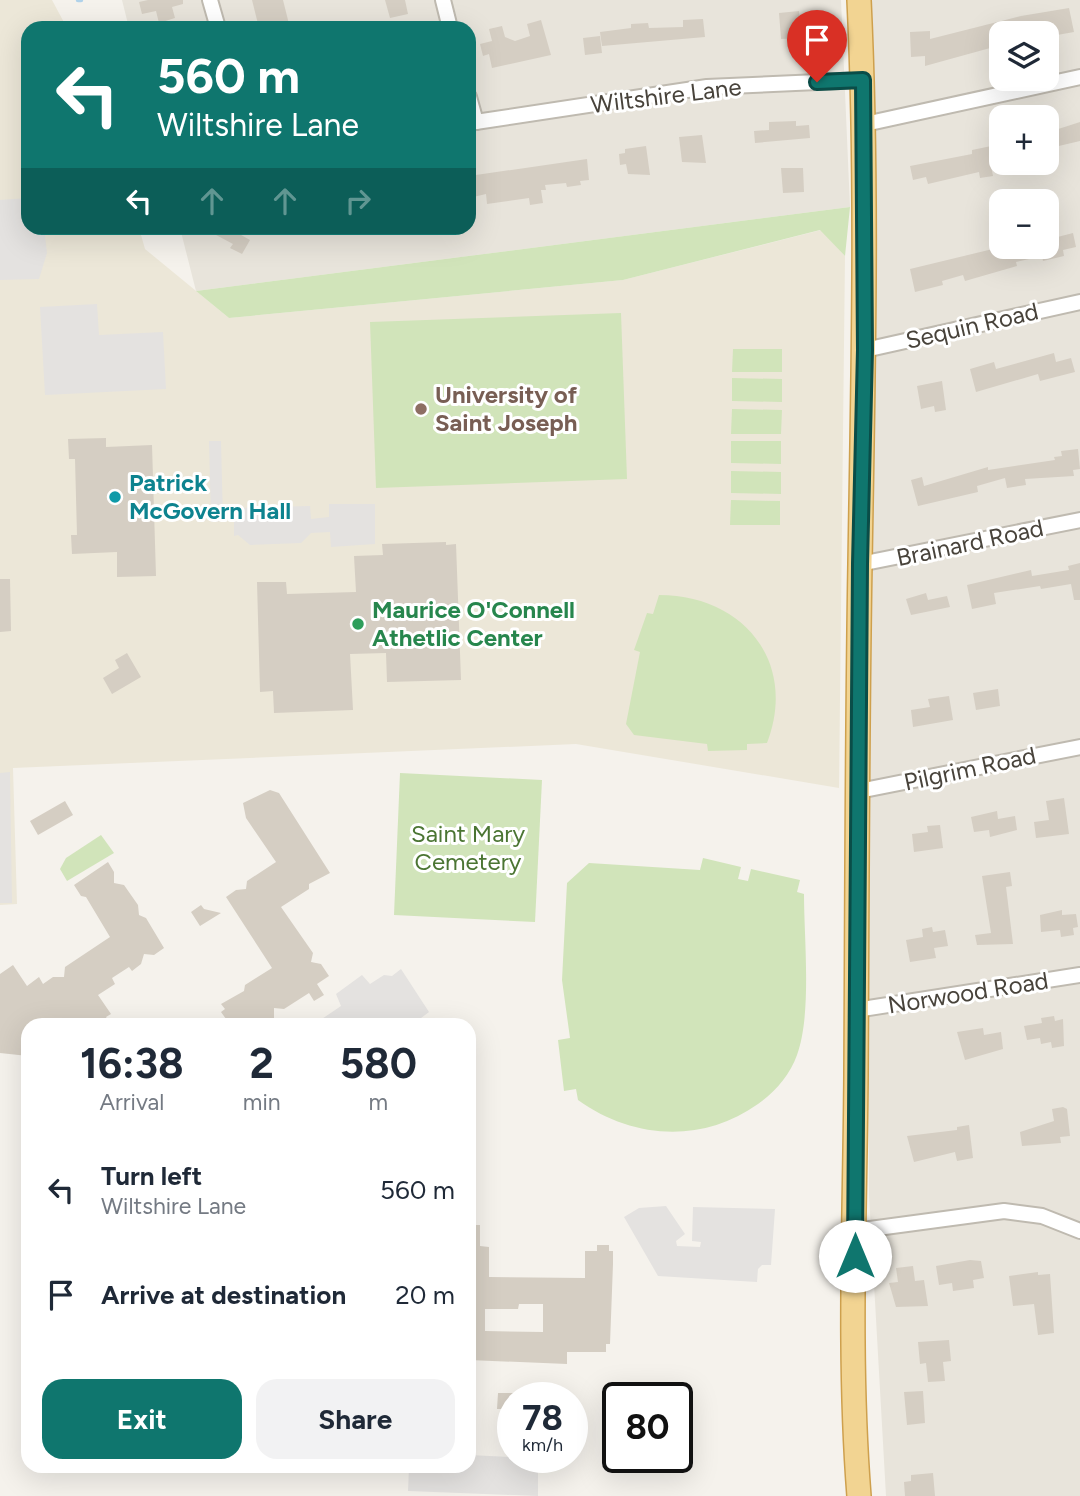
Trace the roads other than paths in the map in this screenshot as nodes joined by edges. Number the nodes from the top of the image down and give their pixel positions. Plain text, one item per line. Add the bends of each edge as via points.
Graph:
1 (210, 0) edge
2 (443, 0) edge
3 (859, 0) edge
4 (216, 21) edge
5 (448, 21) edge
6 (1080, 78) edge
7 (863, 80) junction
8 (476, 121) edge
9 (865, 124) junction
10 (1080, 302) edge
11 (865, 350) junction
12 (1080, 520) edge
13 (860, 564) junction
14 (1080, 747) edge
15 (859, 792) junction
16 (1080, 975) edge
17 (856, 1010) junction
18 (855, 1231) junction
19 (1080, 1231) edge
20 (859, 1496) edge

1 - 4 street
2 - 5 street
3 - 7 highway
6 - 9 street
7 - 8 street, Wiltshire Lane via 707,87
7 - 9 highway
9 - 11 highway
10 - 11 street, Sequin Road
11 - 13 highway
12 - 13 street, Brainard Road
13 - 15 highway
14 - 15 street, Pilgrim Road
15 - 17 highway
16 - 17 street, Norwood Road
17 - 18 highway
18 - 19 street via 1004,1211 1042,1216
18 - 20 highway via 854,1433

